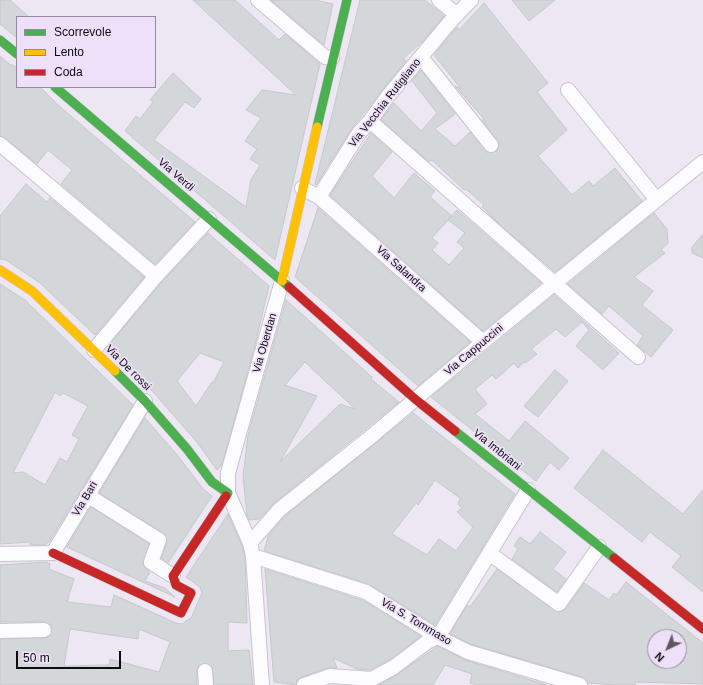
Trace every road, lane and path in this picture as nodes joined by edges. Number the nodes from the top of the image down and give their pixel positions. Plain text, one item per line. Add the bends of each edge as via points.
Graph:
1 (258, 0) edge
2 (347, 0) edge
3 (439, 0) edge
4 (471, 0) edge
5 (457, 15) junction
6 (0, 40) edge
7 (16, 53) edge
8 (421, 57) junction
9 (332, 58) junction
10 (56, 88) edge
11 (568, 90) dead end
12 (370, 122) junction
13 (0, 144) edge
14 (491, 145) dead end
15 (703, 162) edge
16 (302, 188) junction
17 (319, 197) junction
18 (657, 200) junction
19 (209, 219) junction
20 (0, 270) edge
21 (156, 276) junction
22 (282, 281) junction
23 (554, 284) junction
24 (483, 342) junction
25 (94, 350) junction
26 (638, 357) dead end
27 (415, 399) junction
28 (145, 401) junction
29 (528, 490) junction
30 (228, 493) junction
31 (87, 495) junction
32 (599, 547) junction
33 (252, 550) junction
34 (53, 553) junction
35 (489, 553) junction
36 (0, 554) edge
37 (173, 576) junction
38 (703, 629) edge
39 (44, 630) dead end
40 (0, 631) edge
41 (438, 637) junction
42 (205, 671) dead end
43 (366, 682) edge
44 (206, 685) edge
45 (262, 685) edge
46 (304, 685) edge
47 (580, 685) edge

1 - 9 street via 325,56
2 - 9 street, Via Oberdan
3 - 5 street
4 - 5 street, Via Vecchia Rutigliano
5 - 8 street, Via Vecchia Rutigliano
6 - 7 street
8 - 12 street, Via Vecchia Rutigliano
8 - 14 street
9 - 16 street, Via Oberdan
10 - 19 street, Via Verdi
11 - 18 street
12 - 17 street, Via Vecchia Rutigliano via 359,133
12 - 23 street
13 - 21 street
15 - 18 street, Via Cappuccini
16 - 17 street
16 - 22 street, Via Oberdan
17 - 24 street, Via Salandra
18 - 23 street, Via Cappuccini
19 - 21 street
19 - 22 street, Via Verdi
20 - 25 street, Via De rossi via 32,291
21 - 25 street
22 - 27 street, Via Imbriani
22 - 30 street, Via Oberdan via 228,473
23 - 24 street, Via Cappuccini
23 - 26 street
24 - 27 street, Via Cappuccini
25 - 28 street, Via De rossi
27 - 29 street, Via Imbriani
27 - 33 street, Via Cappuccini via 279,510
28 - 30 street, Via De rossi via 212,482
28 - 31 street, Via Bari
29 - 32 street, Via Imbriani
29 - 35 street
30 - 33 street, Via Oberdan
30 - 37 street
31 - 34 street, Via Bari
31 - 37 street via 159,540 151,562
32 - 35 street via 559,604
32 - 38 street, Via Imbriani
33 - 41 street, Via S. Tommaso via 366,592
33 - 45 street, Via Oberdan
34 - 36 street
34 - 37 street via 181,613 191,593 176,585
35 - 41 street
39 - 40 street
41 - 43 street
41 - 47 street, Via S. Tommaso via 468,652
42 - 44 street
43 - 46 street via 330,676

